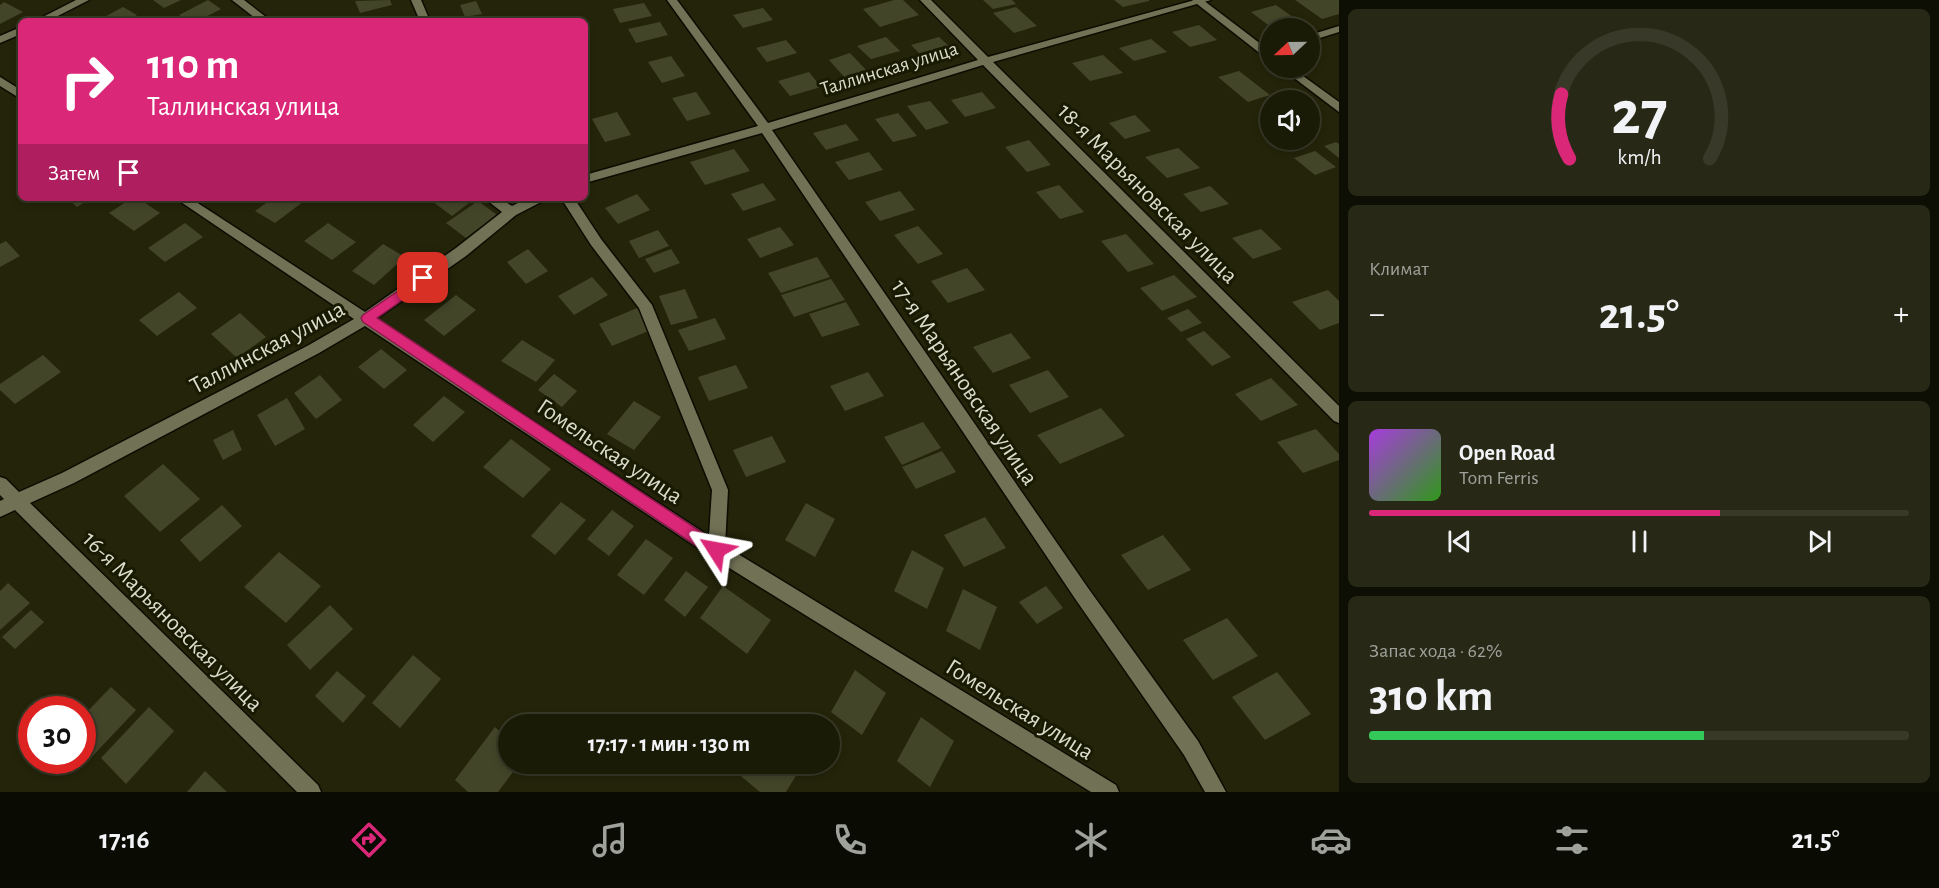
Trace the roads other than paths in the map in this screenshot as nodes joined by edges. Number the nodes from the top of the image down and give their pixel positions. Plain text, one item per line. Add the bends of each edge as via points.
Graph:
1 (84, 0) edge
2 (237, 0) edge
3 (416, 0) edge
4 (672, 0) edge
5 (925, 0) edge
6 (1200, 1) edge
7 (46, 18) edge
8 (262, 18) edge
9 (424, 18) edge
10 (1339, 29) edge
11 (18, 31) edge
12 (1320, 35) edge
13 (0, 40) edge
14 (1260, 45) edge
15 (985, 61) junction
16 (1299, 78) edge
17 (0, 81) edge
18 (18, 93) edge
19 (1339, 108) edge
20 (765, 128) junction
21 (588, 178) edge
22 (186, 201) edge
23 (494, 201) edge
24 (533, 201) edge
25 (569, 201) edge
26 (511, 212) junction
27 (367, 318) junction
28 (1339, 416) edge
29 (0, 484) edge
30 (17, 499) junction
31 (0, 509) edge
32 (716, 550) junction
33 (311, 792) edge
34 (1109, 792) edge
35 (1216, 792) edge

1 - 7 street
2 - 8 street
3 - 9 street
4 - 20 street, 17-я Марьяновская улица
5 - 15 street, 18-я Марьяновская улица
6 - 14 street
6 - 15 street, Таллинская улица
10 - 12 street
11 - 13 street
15 - 20 street, Таллинская улица
15 - 28 street, 18-я Марьяновская улица
16 - 19 street
17 - 18 street
20 - 21 street, Таллинская улица
20 - 35 street, 17-я Марьяновская улица via 1191,748
22 - 27 street, Гомельская улица
23 - 26 street
24 - 26 street, Таллинская улица
25 - 32 street via 645,305 720,490
26 - 27 street, Таллинская улица
27 - 30 street, Таллинская улица via 68,478
27 - 32 street, Гомельская улица
29 - 30 street, 16-я Марьяновская улица
30 - 31 street, Таллинская улица
30 - 33 street, 16-я Марьяновская улица
32 - 34 street, Гомельская улица

